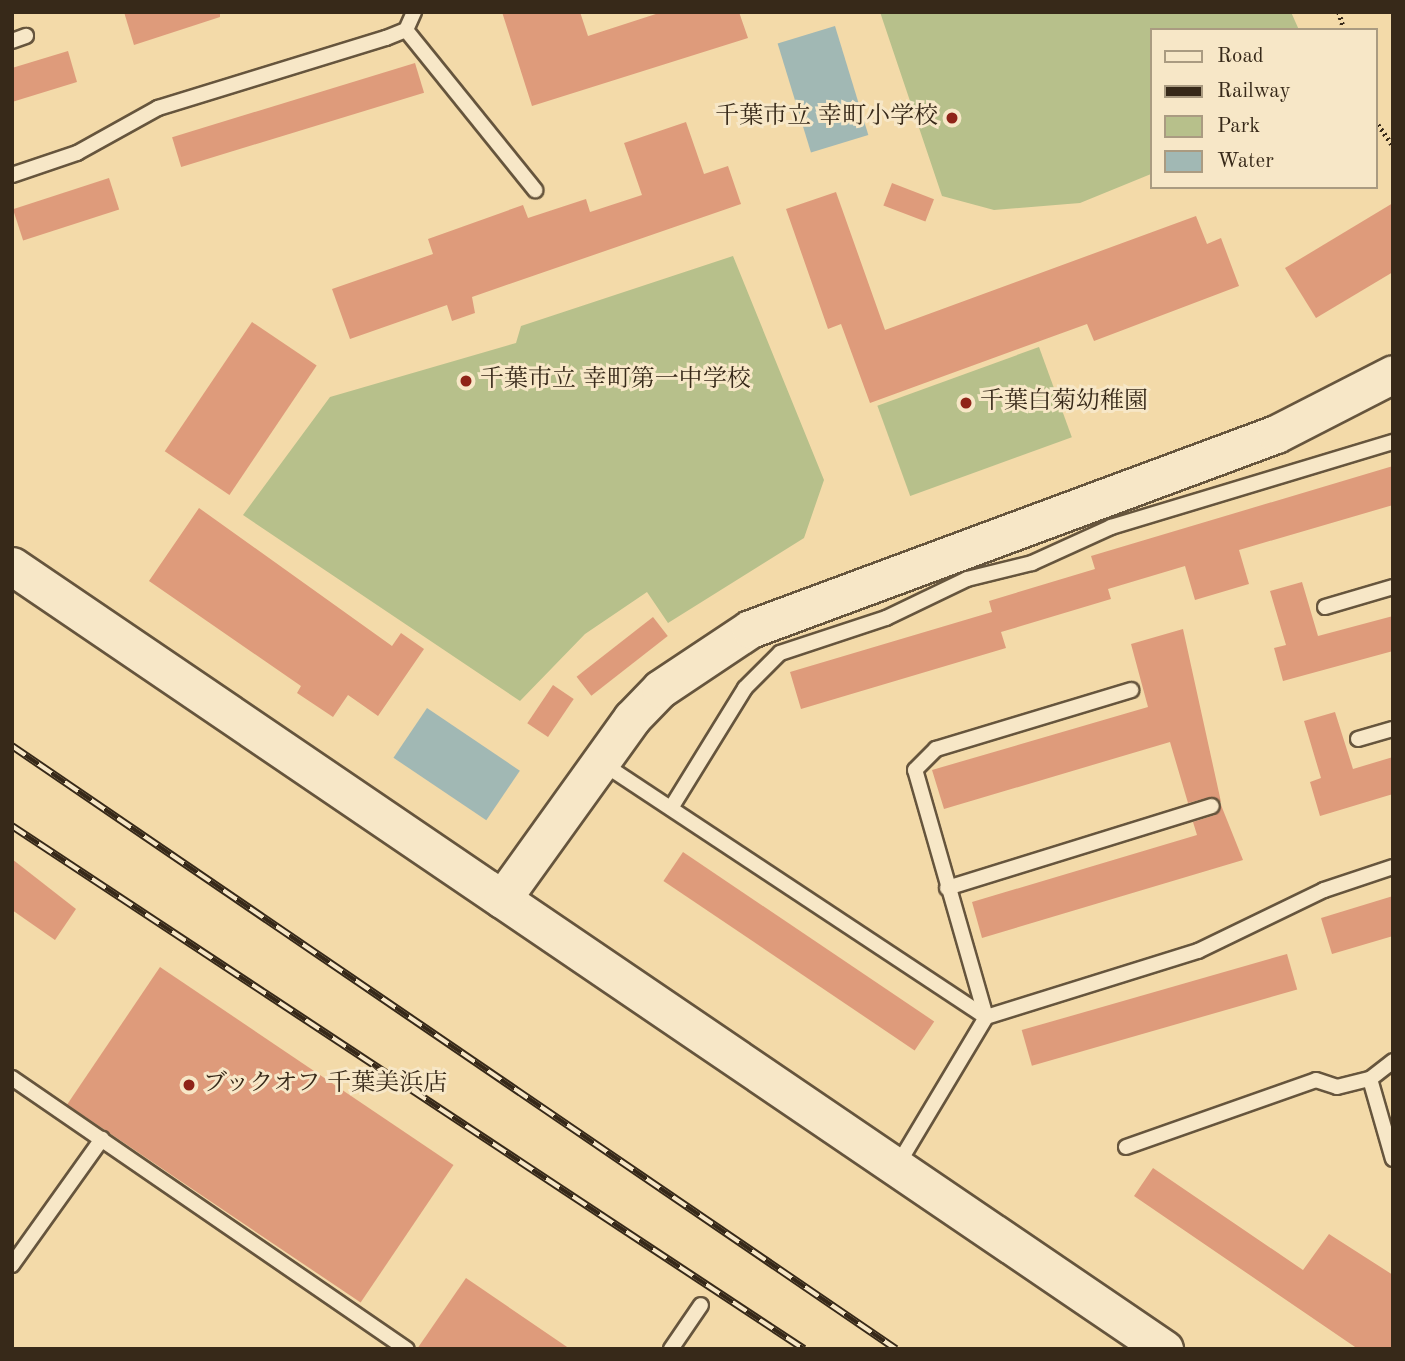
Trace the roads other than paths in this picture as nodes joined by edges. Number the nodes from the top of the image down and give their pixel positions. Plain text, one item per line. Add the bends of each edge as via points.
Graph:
1 (414, 12) edge
2 (406, 30) junction
3 (12, 175) edge
4 (535, 190) dead end
5 (1393, 374) edge
6 (1393, 442) edge
7 (12, 566) edge
8 (1393, 587) edge
9 (1325, 607) dead end
10 (1131, 690) dead end
11 (1393, 729) edge
12 (1358, 739) dead end
13 (600, 762) junction
14 (1212, 806) dead end
15 (671, 808) junction
16 (1393, 867) edge
17 (947, 888) junction
18 (502, 899) junction
19 (986, 1017) junction
20 (1393, 1061) edge
21 (12, 1078) edge
22 (1370, 1079) junction
23 (102, 1139) junction
24 (1126, 1147) dead end
25 (1393, 1159) edge
26 (897, 1166) junction
27 (12, 1265) edge
28 (701, 1305) dead end
29 (407, 1349) edge
30 (671, 1349) edge
31 (1164, 1349) edge

1 - 2 lane
2 - 3 lane via 158,108 77,153
2 - 4 lane
5 - 13 street via 1264,439 750,629 660,689
6 - 15 lane via 1111,527 1032,563 967,579 886,618 780,653 746,688
7 - 18 street
8 - 9 lane
10 - 17 lane via 922,758 915,781
11 - 12 lane
13 - 15 lane
13 - 18 street
14 - 17 lane
15 - 19 lane
16 - 19 lane via 1324,890 1198,951
17 - 19 lane
18 - 26 street
19 - 26 lane
20 - 22 lane
21 - 23 lane
22 - 24 lane via 1337,1087 1316,1080
22 - 25 lane
23 - 27 lane
23 - 29 lane
26 - 31 street
28 - 30 lane

